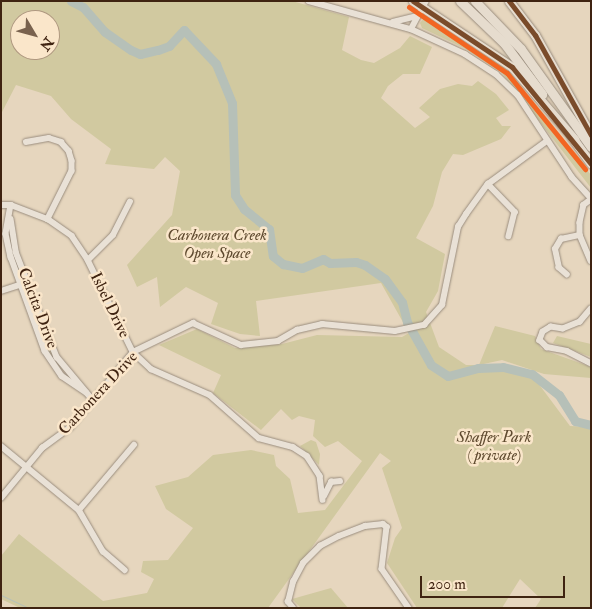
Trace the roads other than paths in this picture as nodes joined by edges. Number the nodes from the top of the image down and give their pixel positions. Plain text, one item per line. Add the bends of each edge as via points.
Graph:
1 (309, 1) edge
2 (413, 1) edge
3 (460, 1) edge
4 (475, 1) edge
5 (509, 1) edge
6 (424, 4) edge
7 (418, 16) junction
8 (388, 22) junction
9 (411, 29) junction
10 (591, 134) edge
11 (575, 140) junction
12 (547, 141) junction
13 (26, 142) dead end
14 (591, 147) edge
15 (591, 164) edge
16 (488, 184) junction
17 (591, 199) edge
18 (130, 202) dead end
19 (1, 206) edge
20 (11, 206) junction
21 (10, 214) junction
22 (48, 219) junction
23 (580, 235) junction
24 (509, 236) dead end
25 (590, 258) edge
26 (88, 260) junction
27 (568, 275) dead end
28 (20, 285) junction
29 (1, 291) edge
30 (591, 309) edge
31 (133, 352) junction
32 (591, 363) edge
33 (86, 392) junction
34 (93, 400) junction
35 (134, 445) dead end
36 (1, 446) edge
37 (25, 467) junction
38 (320, 476) junction
39 (1, 498) edge
40 (79, 510) junction
41 (125, 570) dead end
42 (293, 608) edge
43 (409, 608) edge

1 - 8 street
2 - 6 highway
3 - 11 highway via 511,51
4 - 14 highway via 528,57
5 - 10 highway via 535,35
6 - 7 street
6 - 11 highway via 512,67
7 - 8 street
7 - 9 street
8 - 9 street
9 - 12 street via 480,63 508,85
11 - 15 highway
12 - 16 street, Carbonera Drive
12 - 17 street
13 - 22 street via 49,138 61,142 72,161 72,171
16 - 24 street via 515,212
16 - 31 street, Carbonera Drive via 458,227 442,305 424,325 395,331 322,324 298,330 278,341 242,345 192,323
17 - 23 street via 580,213
18 - 26 street via 113,235
19 - 20 street, Isbel Drive
20 - 21 street, Calcita Drive
20 - 22 street, Isbel Drive
21 - 28 street, Calcita Drive via 6,234
21 - 33 street, Calcita Drive via 16,252 57,357
22 - 26 street, Isbel Drive via 72,236
23 - 25 street
23 - 27 street via 561,239 555,249 559,268
26 - 31 street, Isbel Drive
28 - 29 street
28 - 33 street, Calcita Drive via 45,350 62,376
30 - 32 street via 580,322 563,329 551,327 543,332 540,340 547,347 568,351
31 - 34 street, Carbonera Drive
31 - 38 street, Isbel Drive via 151,370 210,395 267,442 293,447 307,456
33 - 34 street, Calcita Drive
34 - 37 street, Carbonera Drive via 70,428 42,448
35 - 40 street
36 - 37 street
37 - 39 street, Carbonera Drive
37 - 40 street
38 - 38 street via 323,489 323,500 331,482 340,481
40 - 41 street via 103,551
42 - 43 street via 288,602 302,562 320,546 339,536 365,526 383,524 387,527 382,569

